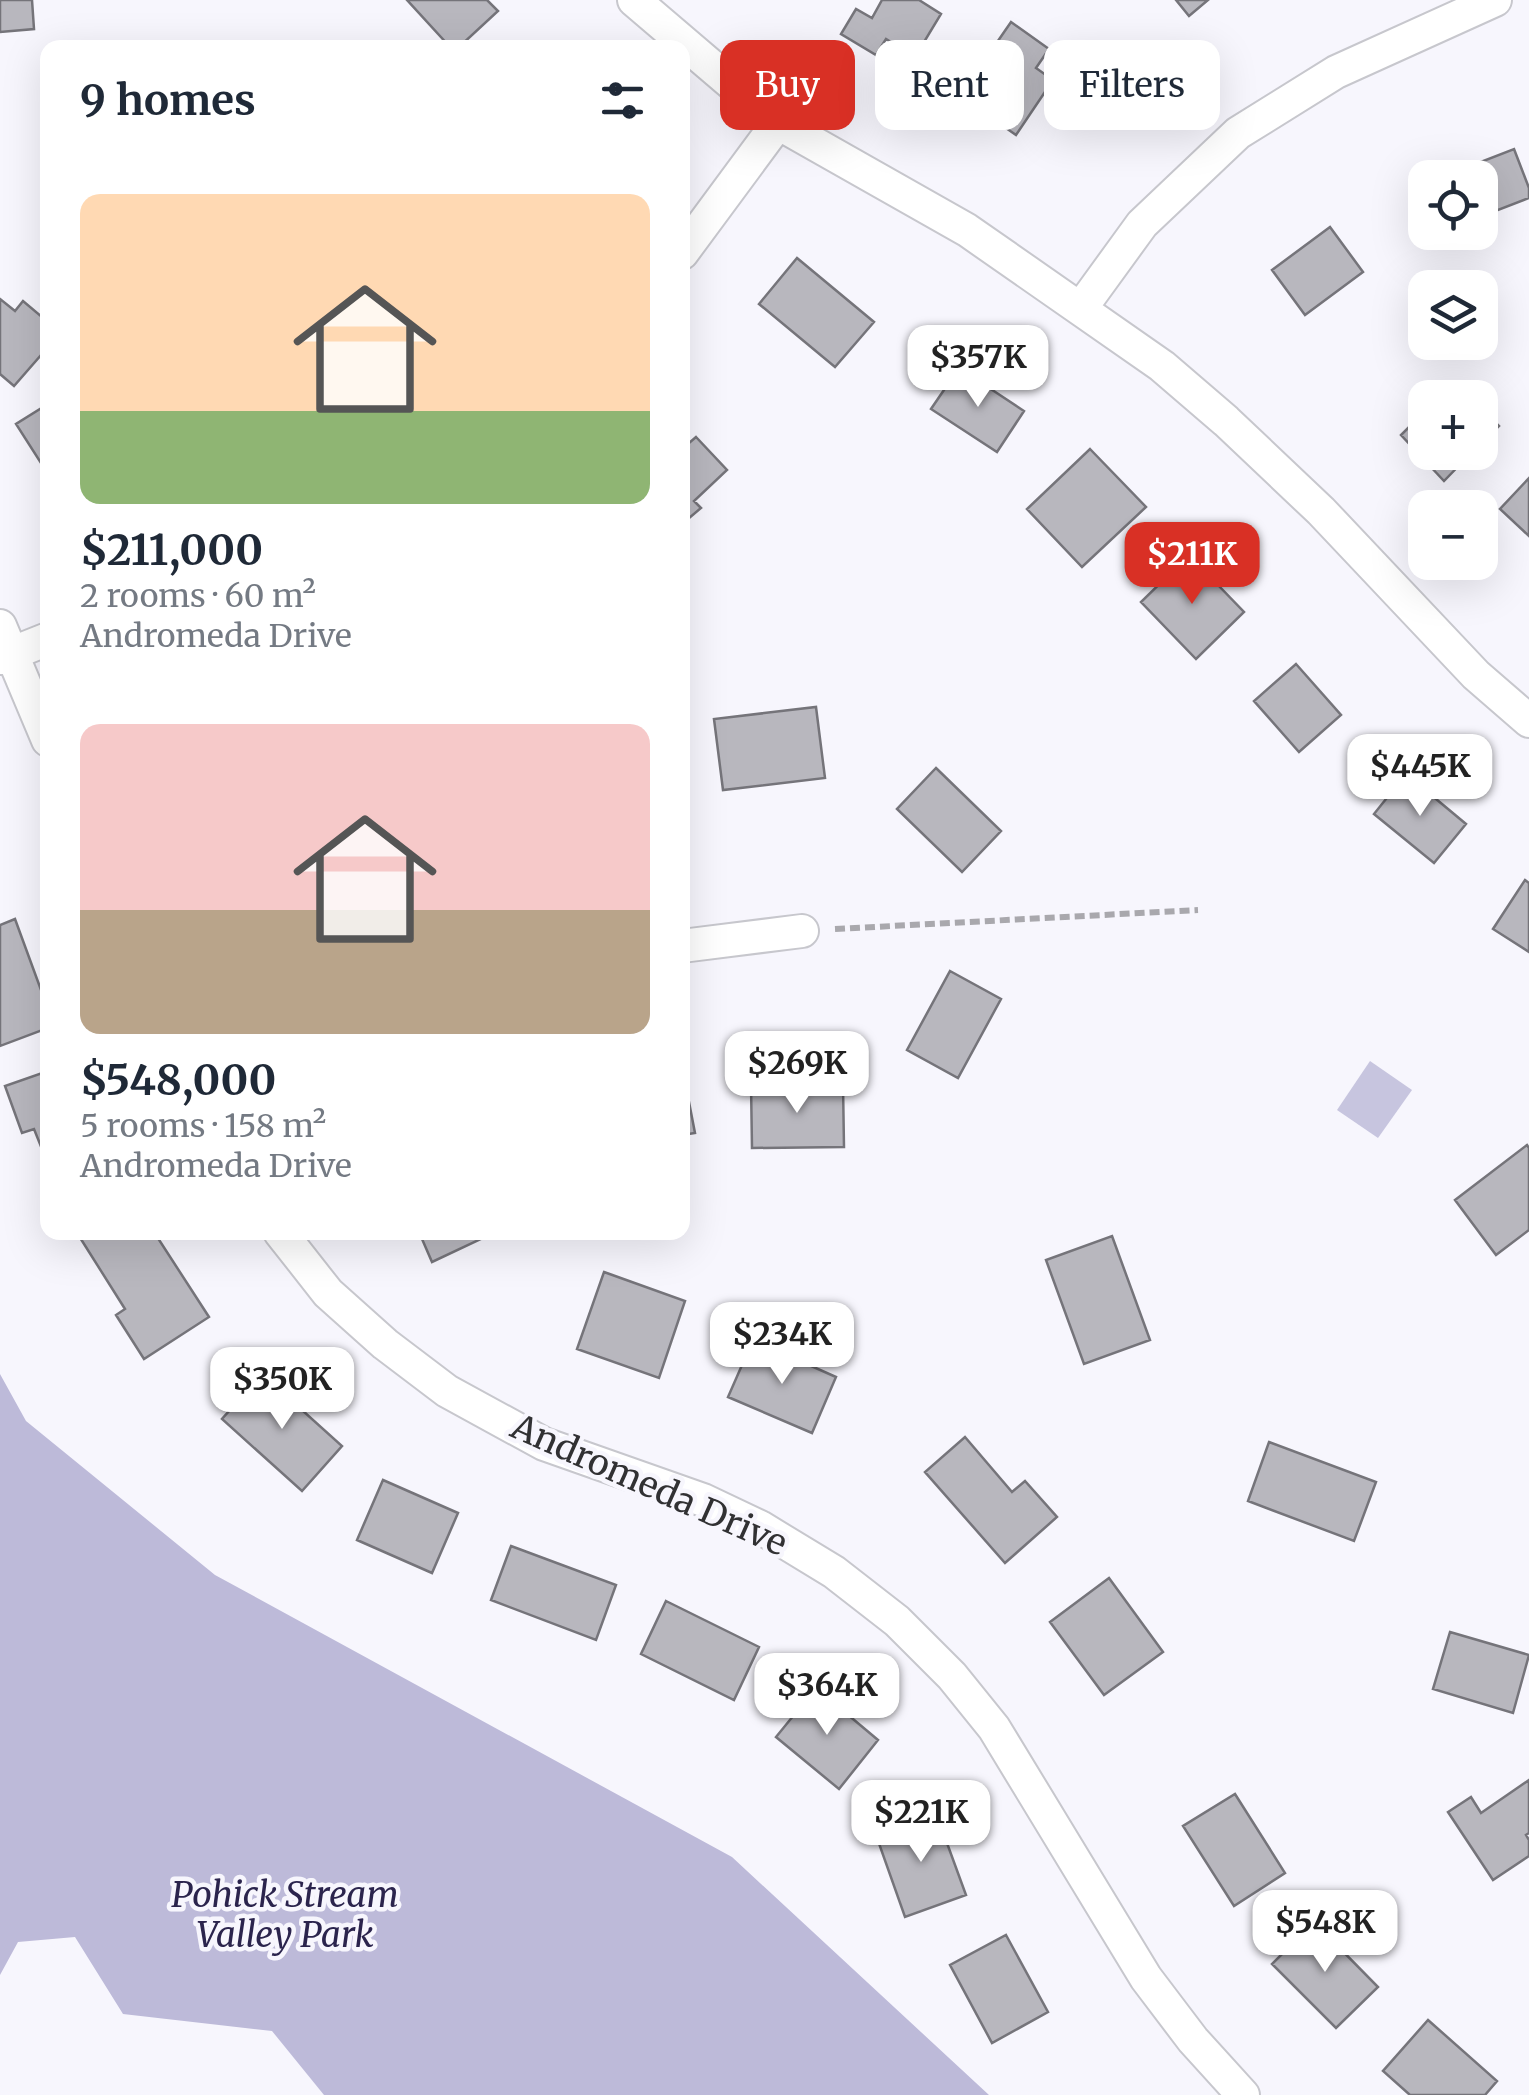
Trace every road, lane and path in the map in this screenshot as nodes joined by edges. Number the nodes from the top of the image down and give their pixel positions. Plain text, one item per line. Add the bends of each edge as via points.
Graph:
1 (634, 0) edge
2 (1495, 0) edge
3 (681, 40) edge
4 (690, 48) edge
5 (720, 73) edge
6 (773, 130) edge
7 (790, 130) edge
8 (690, 242) edge
9 (1080, 308) junction
10 (40, 640) edge
11 (4, 646) edge
12 (1529, 721) edge
13 (40, 723) edge
14 (1198, 910) dead end
15 (802, 931) joint
16 (690, 945) edge
17 (286, 1240) edge
18 (1243, 2095) edge

1 - 3 street
2 - 9 street via 1336,72 1238,133 1142,224
4 - 5 street
6 - 8 street
7 - 9 street via 967,230
9 - 12 street via 1226,420
10 - 11 street
11 - 13 street
14 - 15 path
15 - 16 street
17 - 18 street, Andromeda Drive via 328,1293 447,1391 544,1444 760,1527 834,1572 896,1621 994,1728 1146,1978

